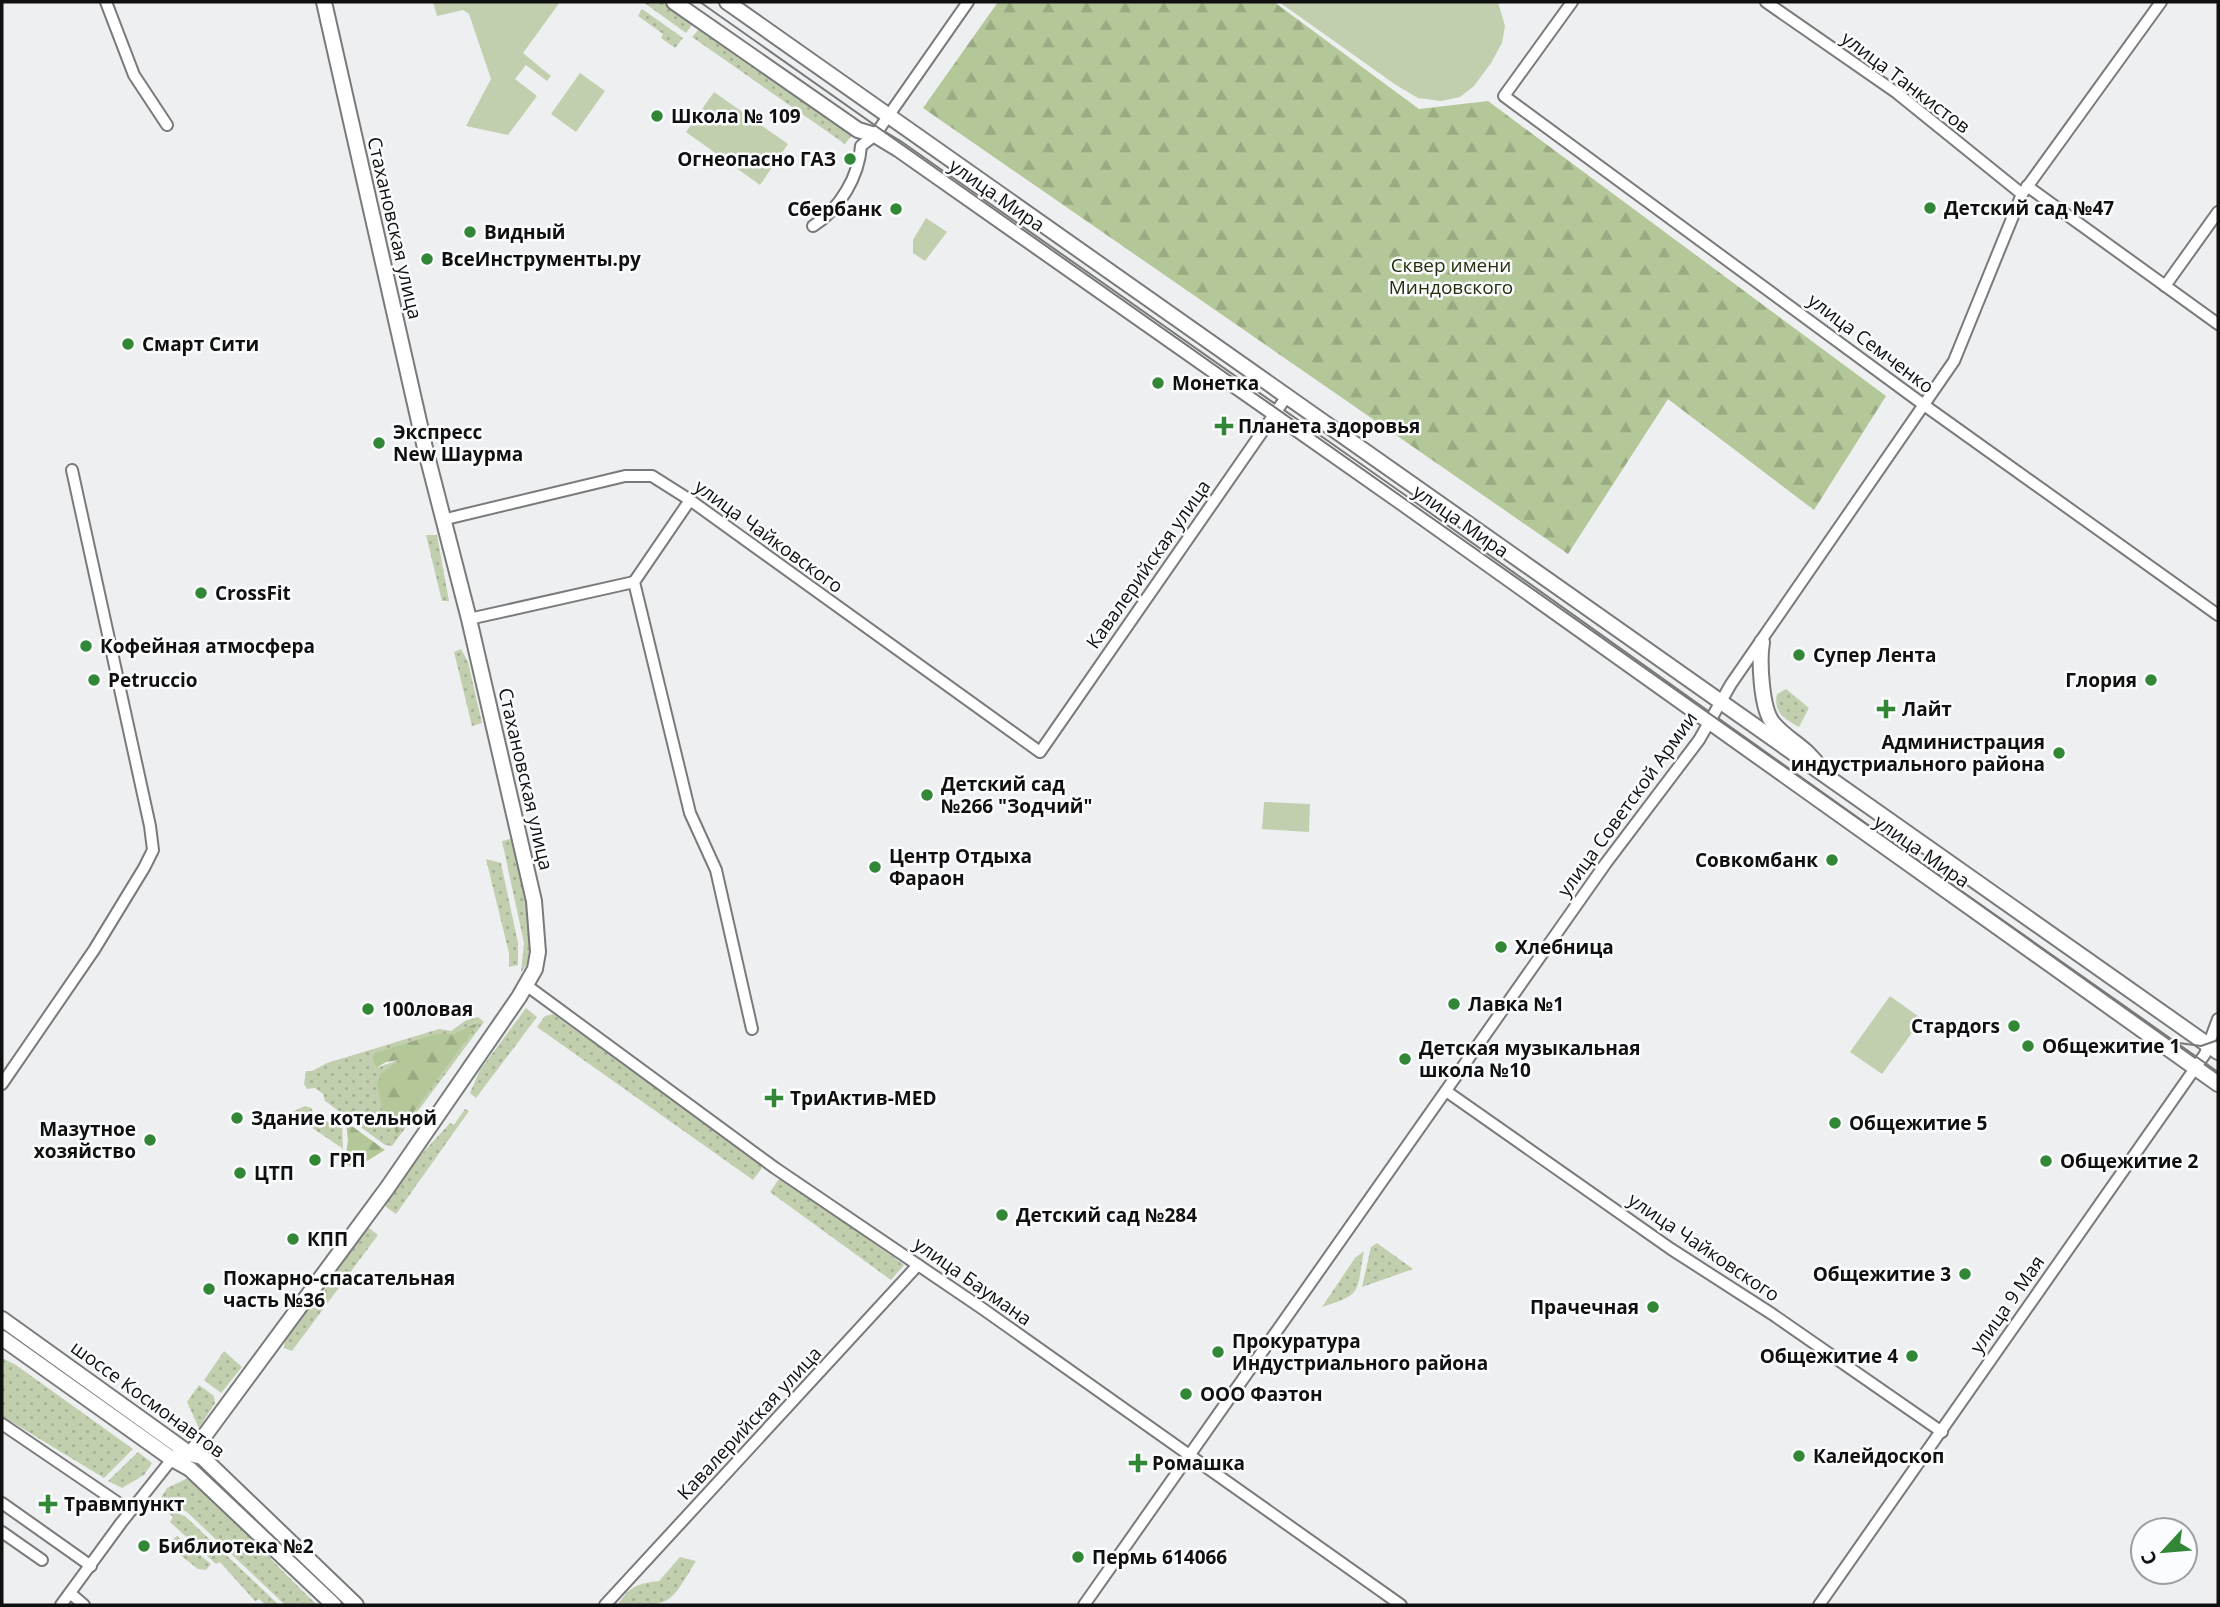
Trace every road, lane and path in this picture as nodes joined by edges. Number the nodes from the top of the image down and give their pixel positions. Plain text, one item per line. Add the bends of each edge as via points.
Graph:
1 (106, 2) edge
2 (324, 2) edge
3 (674, 2) edge
4 (727, 2) edge
5 (968, 2) edge
6 (1572, 2) edge
7 (1766, 2) edge
8 (2161, 2) edge
9 (888, 115) junction
10 (167, 125) dead end
11 (875, 135) junction
12 (2025, 190) junction
13 (2218, 212) edge
14 (813, 226) dead end
15 (2165, 286) junction
16 (2218, 324) edge
17 (1286, 396) junction
18 (1924, 405) junction
19 (1274, 414) junction
20 (72, 470) dead end
21 (690, 500) junction
22 (442, 520) junction
23 (634, 582) junction
24 (2218, 615) edge
25 (469, 619) junction
26 (1762, 642) junction
27 (1720, 701) junction
28 (1710, 721) junction
29 (1040, 752) joint
30 (1826, 776) junction
31 (526, 985) junction
32 (2218, 1019) edge
33 (752, 1029) dead end
34 (2213, 1048) edge
35 (2195, 1068) junction
36 (2, 1084) edge
37 (2218, 1084) edge
38 (1446, 1091) junction
39 (918, 1265) junction
40 (2, 1319) edge
41 (2, 1338) edge
42 (2, 1424) edge
43 (1942, 1432) junction
44 (190, 1454) junction
45 (1190, 1457) junction
46 (172, 1460) junction
47 (2, 1503) edge
48 (130, 1511) junction
49 (2, 1532) edge
50 (42, 1560) dead end
51 (90, 1566) junction
52 (70, 1593) junction
53 (61, 1605) edge
54 (84, 1605) edge
55 (334, 1605) edge
56 (356, 1605) edge
57 (605, 1605) edge
58 (1084, 1605) edge
59 (1401, 1605) edge
60 (1819, 1605) edge

1 - 10 street via 134,75
2 - 22 main road, Стахановская улица
3 - 11 main road, улица Мира via 858,131
4 - 9 main road, улица Мира
5 - 9 street
6 - 18 street, улица Семченко via 1504,96
7 - 12 street, улица Танкистов
8 - 12 street, улица Советской Армии
9 - 11 street
9 - 17 main road, улица Мира
11 - 14 street via 861,146 856,176 829,213
11 - 19 main road, улица Мира
12 - 15 street, улица Танкистов
12 - 18 street, улица Советской Армии via 1954,361
13 - 15 street
15 - 16 street, улица Танкистов
17 - 19 street, Кавалерийская улица
17 - 27 main road, улица Мира
18 - 24 street, улица Семченко
18 - 26 street, улица Советской Армии
19 - 28 main road, улица Мира
19 - 29 street, Кавалерийская улица
20 - 36 street via 153,850 94,950
21 - 22 street, улица Чайковского via 652,476 632,474
21 - 23 street
21 - 29 street, улица Чайковского
22 - 25 main road, Стахановская улица
23 - 25 street
23 - 33 street via 690,813 716,870
25 - 31 main road, Стахановская улица via 534,901 538,952
26 - 27 street, улица Советской Армии
26 - 30 main road via 1766,710 1772,723 1810,752
27 - 28 street, улица Советской Армии
27 - 30 main road, улица Мира
28 - 35 main road, улица Мира
28 - 38 street, улица Советской Армии
30 - 34 main road, улица Мира
31 - 39 street, улица Баумана via 753,1152
31 - 44 main road, Стахановская улица via 388,1187
32 - 34 street, улица 9 Мая
34 - 35 street, улица 9 Мая
35 - 37 main road, улица Мира
35 - 43 street, улица 9 Мая
38 - 43 street, улица Чайковского
38 - 45 street, улица Советской Армии
39 - 45 street, улица Баумана
39 - 57 street, Кавалерийская улица
40 - 44 main road, шоссе Космонавтов
41 - 46 main road, шоссе Космонавтов
42 - 48 street
43 - 60 street, улица 9 Мая
44 - 46 main road
44 - 56 main road, шоссе Космонавтов via 202,1457
45 - 58 street, улица Советской Армии
45 - 59 street, улица Баумана
46 - 48 street
46 - 55 main road, шоссе Космонавтов via 190,1469
47 - 51 street
48 - 51 street
49 - 50 street
51 - 52 street
52 - 53 street
52 - 54 street

